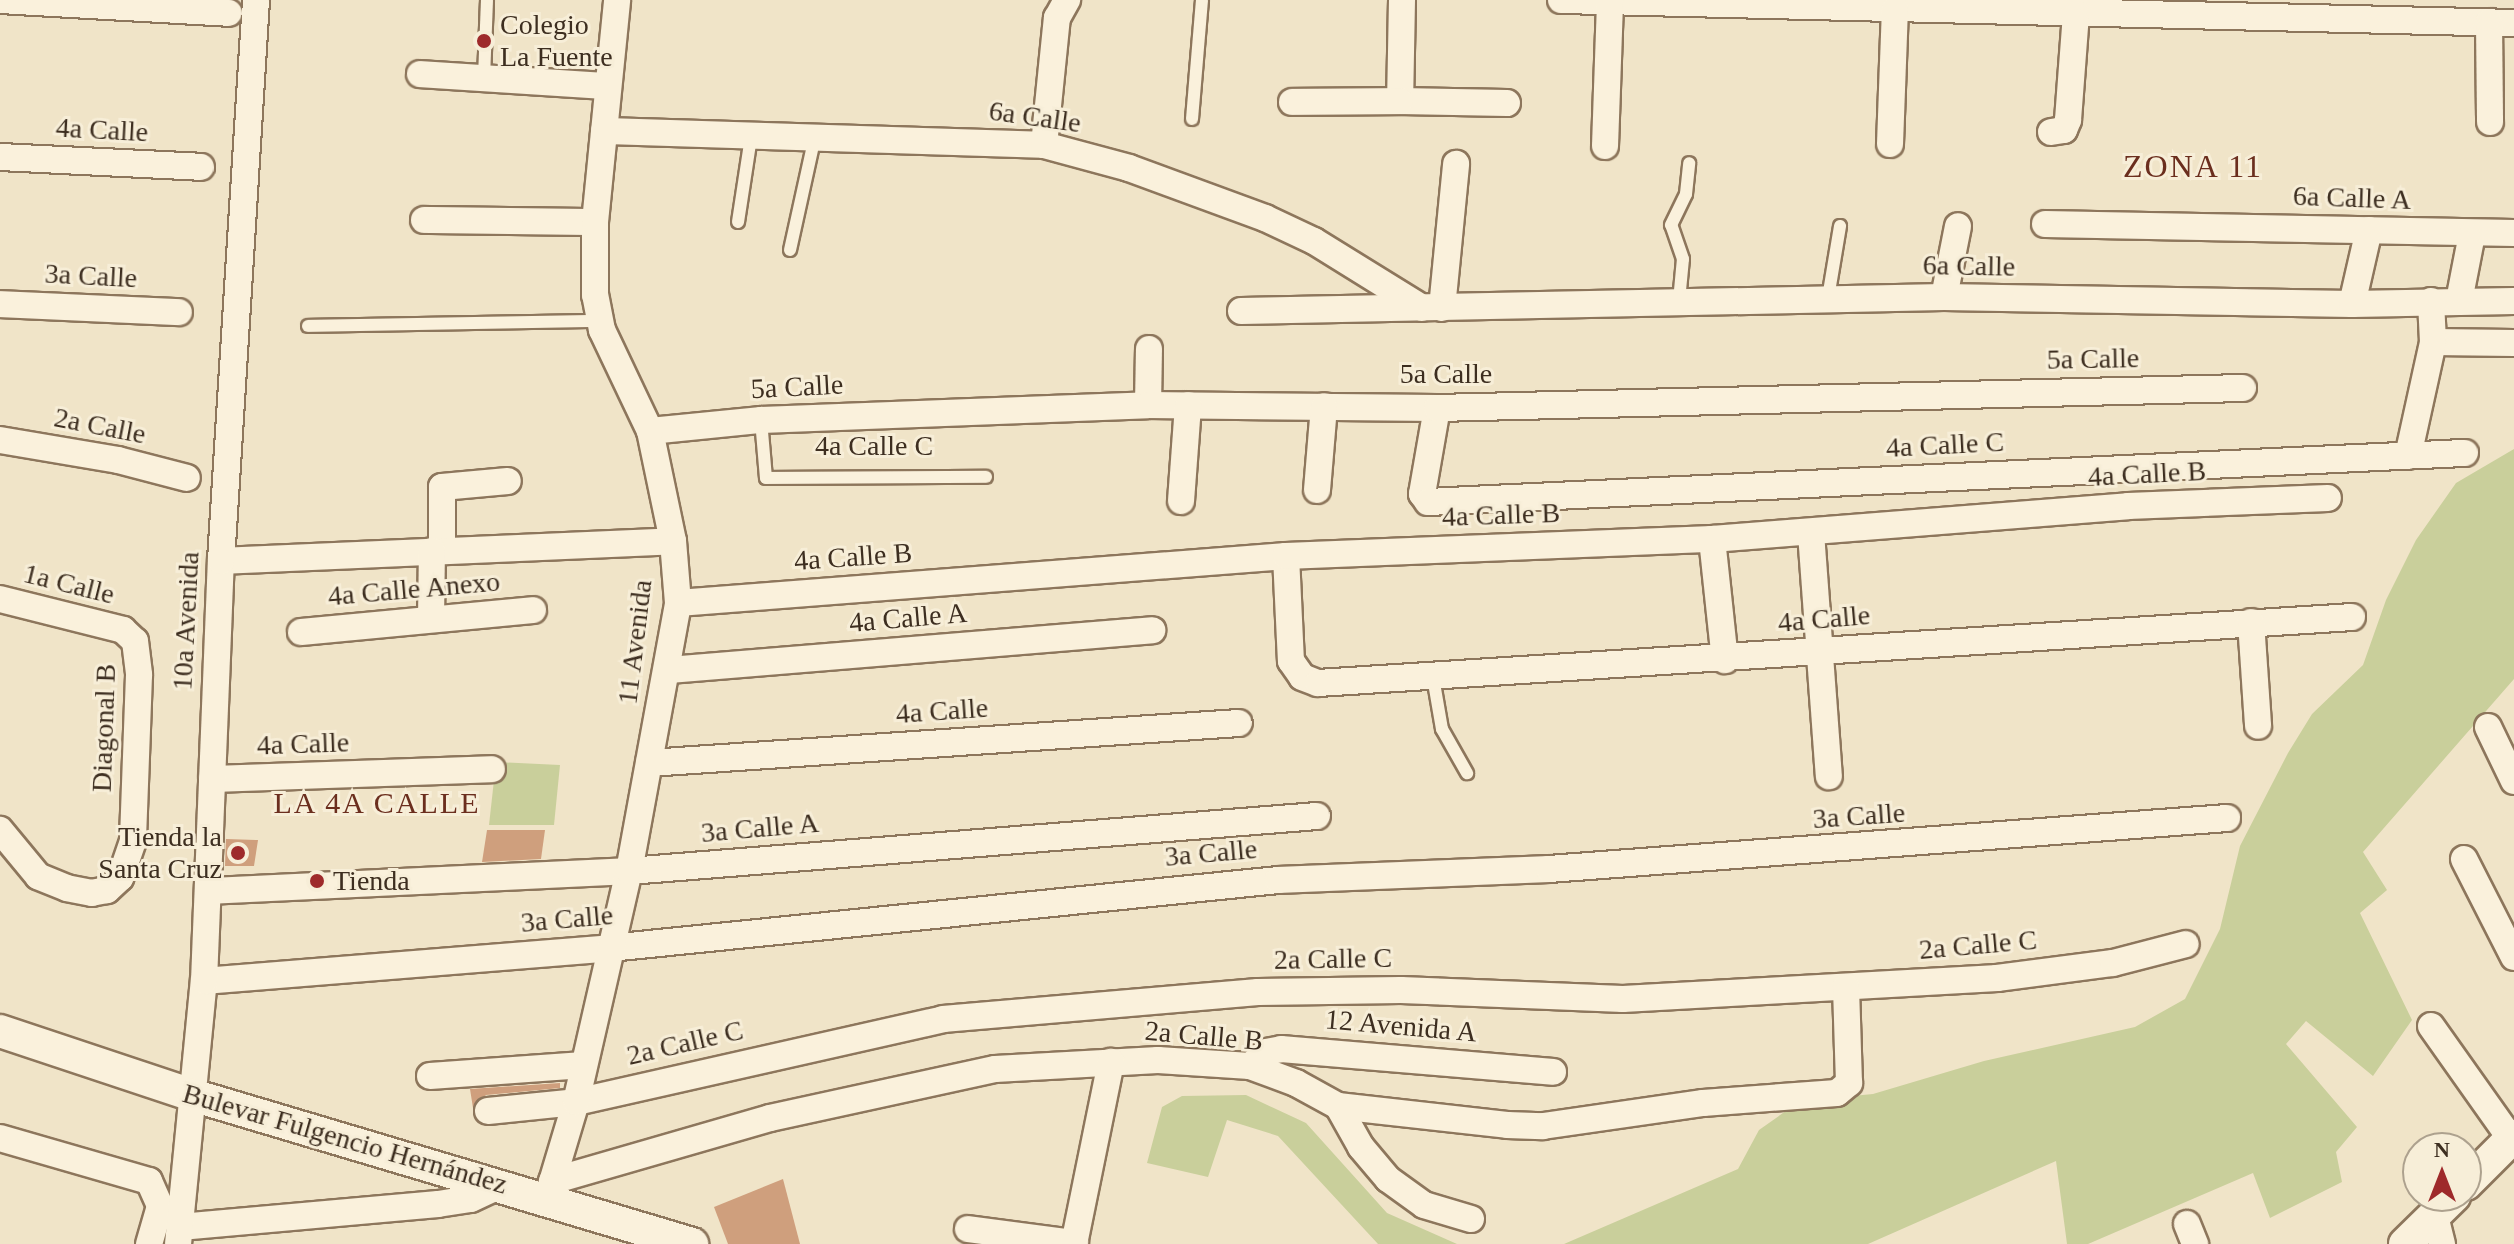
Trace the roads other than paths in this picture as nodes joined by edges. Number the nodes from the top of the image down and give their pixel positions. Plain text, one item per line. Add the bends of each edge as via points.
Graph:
1 (0, 0) edge
2 (256, 0) edge
3 (487, 0) edge
4 (617, 0) edge
5 (1067, 0) edge
6 (1202, 0) edge
7 (1402, 0) edge
8 (1561, 0) edge
9 (1610, 1) edge
10 (1895, 9) junction
11 (229, 13) dead end
12 (2076, 13) junction
13 (2501, 22) edge
14 (420, 74) dead end
15 (484, 78) junction
16 (608, 86) junction
17 (1400, 101) junction
18 (1292, 102) dead end
19 (1507, 103) dead end
20 (1192, 119) dead end
21 (2490, 122) dead end
22 (604, 131) junction
23 (2051, 132) dead end
24 (815, 135) junction
25 (751, 137) junction
26 (1890, 144) dead end
27 (1044, 145) junction
28 (1605, 146) dead end
29 (0, 157) edge
30 (1689, 163) dead end
31 (1456, 164) dead end
32 (201, 167) dead end
33 (424, 220) dead end
34 (595, 222) junction
35 (738, 222) dead end
36 (2045, 224) dead end
37 (1840, 226) dead end
38 (1958, 226) dead end
39 (2369, 230) junction
40 (2514, 233) edge
41 (2472, 234) junction
42 (790, 250) dead end
43 (1944, 297) junction
44 (1828, 298) junction
45 (1679, 301) junction
46 (2431, 301) junction
47 (2459, 301) junction
48 (2514, 301) edge
49 (0, 304) edge
50 (2352, 304) junction
51 (1432, 308) junction
52 (1241, 311) dead end
53 (179, 312) dead end
54 (598, 321) junction
55 (308, 326) dead end
56 (2433, 342) junction
57 (2514, 343) edge
58 (1149, 349) dead end
59 (2243, 388) dead end
60 (1148, 405) junction
61 (1188, 405) junction
62 (1324, 406) junction
63 (1437, 408) junction
64 (761, 420) junction
65 (650, 431) junction
66 (0, 440) edge
67 (2465, 453) dead end
68 (2408, 456) junction
69 (986, 477) dead end
70 (187, 478) dead end
71 (508, 481) dead end
72 (1317, 490) dead end
73 (2328, 498) dead end
74 (1181, 501) dead end
75 (1811, 533) junction
76 (1712, 539) junction
77 (673, 541) junction
78 (437, 551) junction
79 (1286, 556) junction
80 (221, 561) junction
81 (0, 599) edge
82 (678, 603) junction
83 (533, 610) dead end
84 (2352, 617) dead end
85 (431, 619) junction
86 (2251, 622) junction
87 (123, 630) joint
88 (1152, 630) dead end
89 (301, 632) dead end
90 (1818, 651) junction
91 (1725, 660) junction
92 (669, 670) junction
93 (1433, 677) junction
94 (1239, 723) dead end
95 (2258, 726) dead end
96 (2488, 727) dead end
97 (649, 763) junction
98 (492, 769) dead end
99 (1467, 773) dead end
100 (1829, 776) dead end
101 (212, 779) junction
102 (2514, 781) edge
103 (1317, 816) dead end
104 (2227, 818) dead end
105 (0, 830) edge
106 (2464, 859) dead end
107 (629, 871) junction
108 (209, 891) junction
109 (2186, 944) dead end
110 (610, 948) junction
111 (2514, 957) edge
112 (204, 981) junction
113 (1846, 987) junction
114 (2431, 1026) dead end
115 (0, 1031) edge
116 (1111, 1062) junction
117 (584, 1065) junction
118 (1250, 1066) junction
119 (1553, 1072) dead end
120 (430, 1076) dead end
121 (192, 1095) junction
122 (576, 1102) junction
123 (1338, 1106) junction
124 (488, 1111) dead end
125 (0, 1138) edge
126 (2512, 1138) edge
127 (2482, 1168) edge
128 (501, 1185) junction
129 (550, 1190) junction
130 (1471, 1219) dead end
131 (2444, 1219) edge
132 (968, 1229) dead end
133 (179, 1236) edge
134 (680, 1240) edge
135 (149, 1244) edge
136 (633, 1244) edge
137 (1074, 1244) edge
138 (2405, 1244) edge

1 - 11 street
2 - 80 street, 10a Avenida
3 - 15 lane
4 - 16 street, 11 Avenida
5 - 27 street via 1057,18
6 - 20 lane
7 - 17 street
8 - 9 street
9 - 10 street
9 - 28 street
10 - 12 street
10 - 26 street
12 - 13 street
12 - 23 street via 2068,120 2064,130
13 - 21 street
14 - 15 street
15 - 16 street
16 - 22 street, 11 Avenida
17 - 18 street
17 - 19 street
22 - 25 street, 6a Calle
22 - 34 street, 11 Avenida
24 - 25 street, 6a Calle
24 - 27 street, 6a Calle
24 - 42 lane
25 - 35 lane
27 - 51 street, 6a Calle via 1129,168 1265,218
29 - 32 street, 4a Calle
30 - 45 lane via 1686,194 1671,225 1683,259
31 - 51 street
33 - 34 street
34 - 54 street, 11 Avenida
36 - 39 street, 6a Calle A
37 - 44 lane
38 - 43 street
39 - 41 street, 6a Calle A
39 - 50 street
40 - 41 street, 6a Calle A
41 - 47 street
43 - 44 street, 6a Calle
43 - 50 street, 6a Calle
44 - 45 street, 6a Calle
45 - 51 street, 6a Calle
46 - 47 street, 6a Calle
46 - 50 street, 6a Calle
46 - 56 street
47 - 48 street, 6a Calle
49 - 53 street, 3a Calle
51 - 52 street, 6a Calle
54 - 55 lane
54 - 65 street, 11 Avenida
56 - 57 street
56 - 68 street
58 - 60 street
59 - 63 street, 5a Calle
60 - 61 street, 5a Calle
60 - 64 street, 5a Calle
61 - 62 street, 5a Calle
61 - 74 street
62 - 63 street, 5a Calle
62 - 72 street
63 - 68 street, 4a Calle C via 1422,492 1428,502
64 - 65 street, 5a Calle
64 - 69 lane, 4a Calle C via 764,476
65 - 77 street, 11 Avenida
66 - 70 street, 2a Calle
67 - 68 street, 4a Calle C
71 - 78 street via 442,487
73 - 75 street, 4a Calle B via 2128,506
75 - 76 street, 4a Calle B
75 - 90 street
76 - 79 street, 4a Calle B
76 - 91 street
77 - 78 street
77 - 82 street, 11 Avenida
78 - 80 street
78 - 85 street
79 - 82 street, 4a Calle B
79 - 93 street, 4a Calle via 1291,661 1302,677 1318,683
80 - 101 street, 10a Avenida
81 - 87 street, 1a Calle
82 - 92 street, 11 Avenida
83 - 85 street, 4a Calle Anexo
84 - 86 street, 4a Calle
85 - 89 street, 4a Calle Anexo
86 - 90 street, 4a Calle
86 - 95 street
87 - 105 street, Diagonal B via 135,641 139,675 133,841 120,878 107,890 92,893 67,888 38,876
88 - 92 street, 4a Calle A
90 - 91 street, 4a Calle
90 - 100 street
91 - 93 street, 4a Calle
92 - 97 street, 11 Avenida
93 - 99 lane via 1442,729
94 - 97 street, 4a Calle
96 - 102 street
97 - 107 street, 11 Avenida
98 - 101 street, 4a Calle
101 - 108 street, 10a Avenida
103 - 107 street, 3a Calle A
104 - 110 street, 3a Calle via 1595,866 1278,880
106 - 111 street
107 - 108 street, 3a Calle A
107 - 110 street, 11 Avenida
108 - 112 street, 10a Avenida
109 - 113 street, 2a Calle C via 2113,963 1997,978
110 - 112 street, 3a Calle
110 - 117 street, 11 Avenida
112 - 121 street, 10a Avenida
113 - 122 street, 2a Calle C via 1623,999 1401,990 1258,992 943,1019
113 - 123 street, 2a Calle B via 1849,1083 1837,1093 1703,1103 1543,1126
114 - 126 street
115 - 121 street, Bulevar Fulgencio Hernández
116 - 118 street, 2a Calle B
116 - 129 street, 2a Calle B via 950,1075 770,1118
116 - 137 street
117 - 120 street
117 - 122 street, 11 Avenida
118 - 119 street, 12 Avenida A via 1273,1050 1294,1049
118 - 123 street, 2a Calle B
121 - 128 street, Bulevar Fulgencio Hernández
121 - 133 street, 10a Avenida
122 - 124 street, 2a Calle C
122 - 129 street, 11 Avenida
123 - 130 street via 1361,1147 1388,1179 1424,1205
125 - 135 street via 149,1181 158,1190 160,1206
126 - 127 street
128 - 129 street, Bulevar Fulgencio Hernández
128 - 133 street via 471,1199
129 - 134 street, Bulevar Fulgencio Hernández
131 - 138 street
132 - 137 street
134 - 136 street

